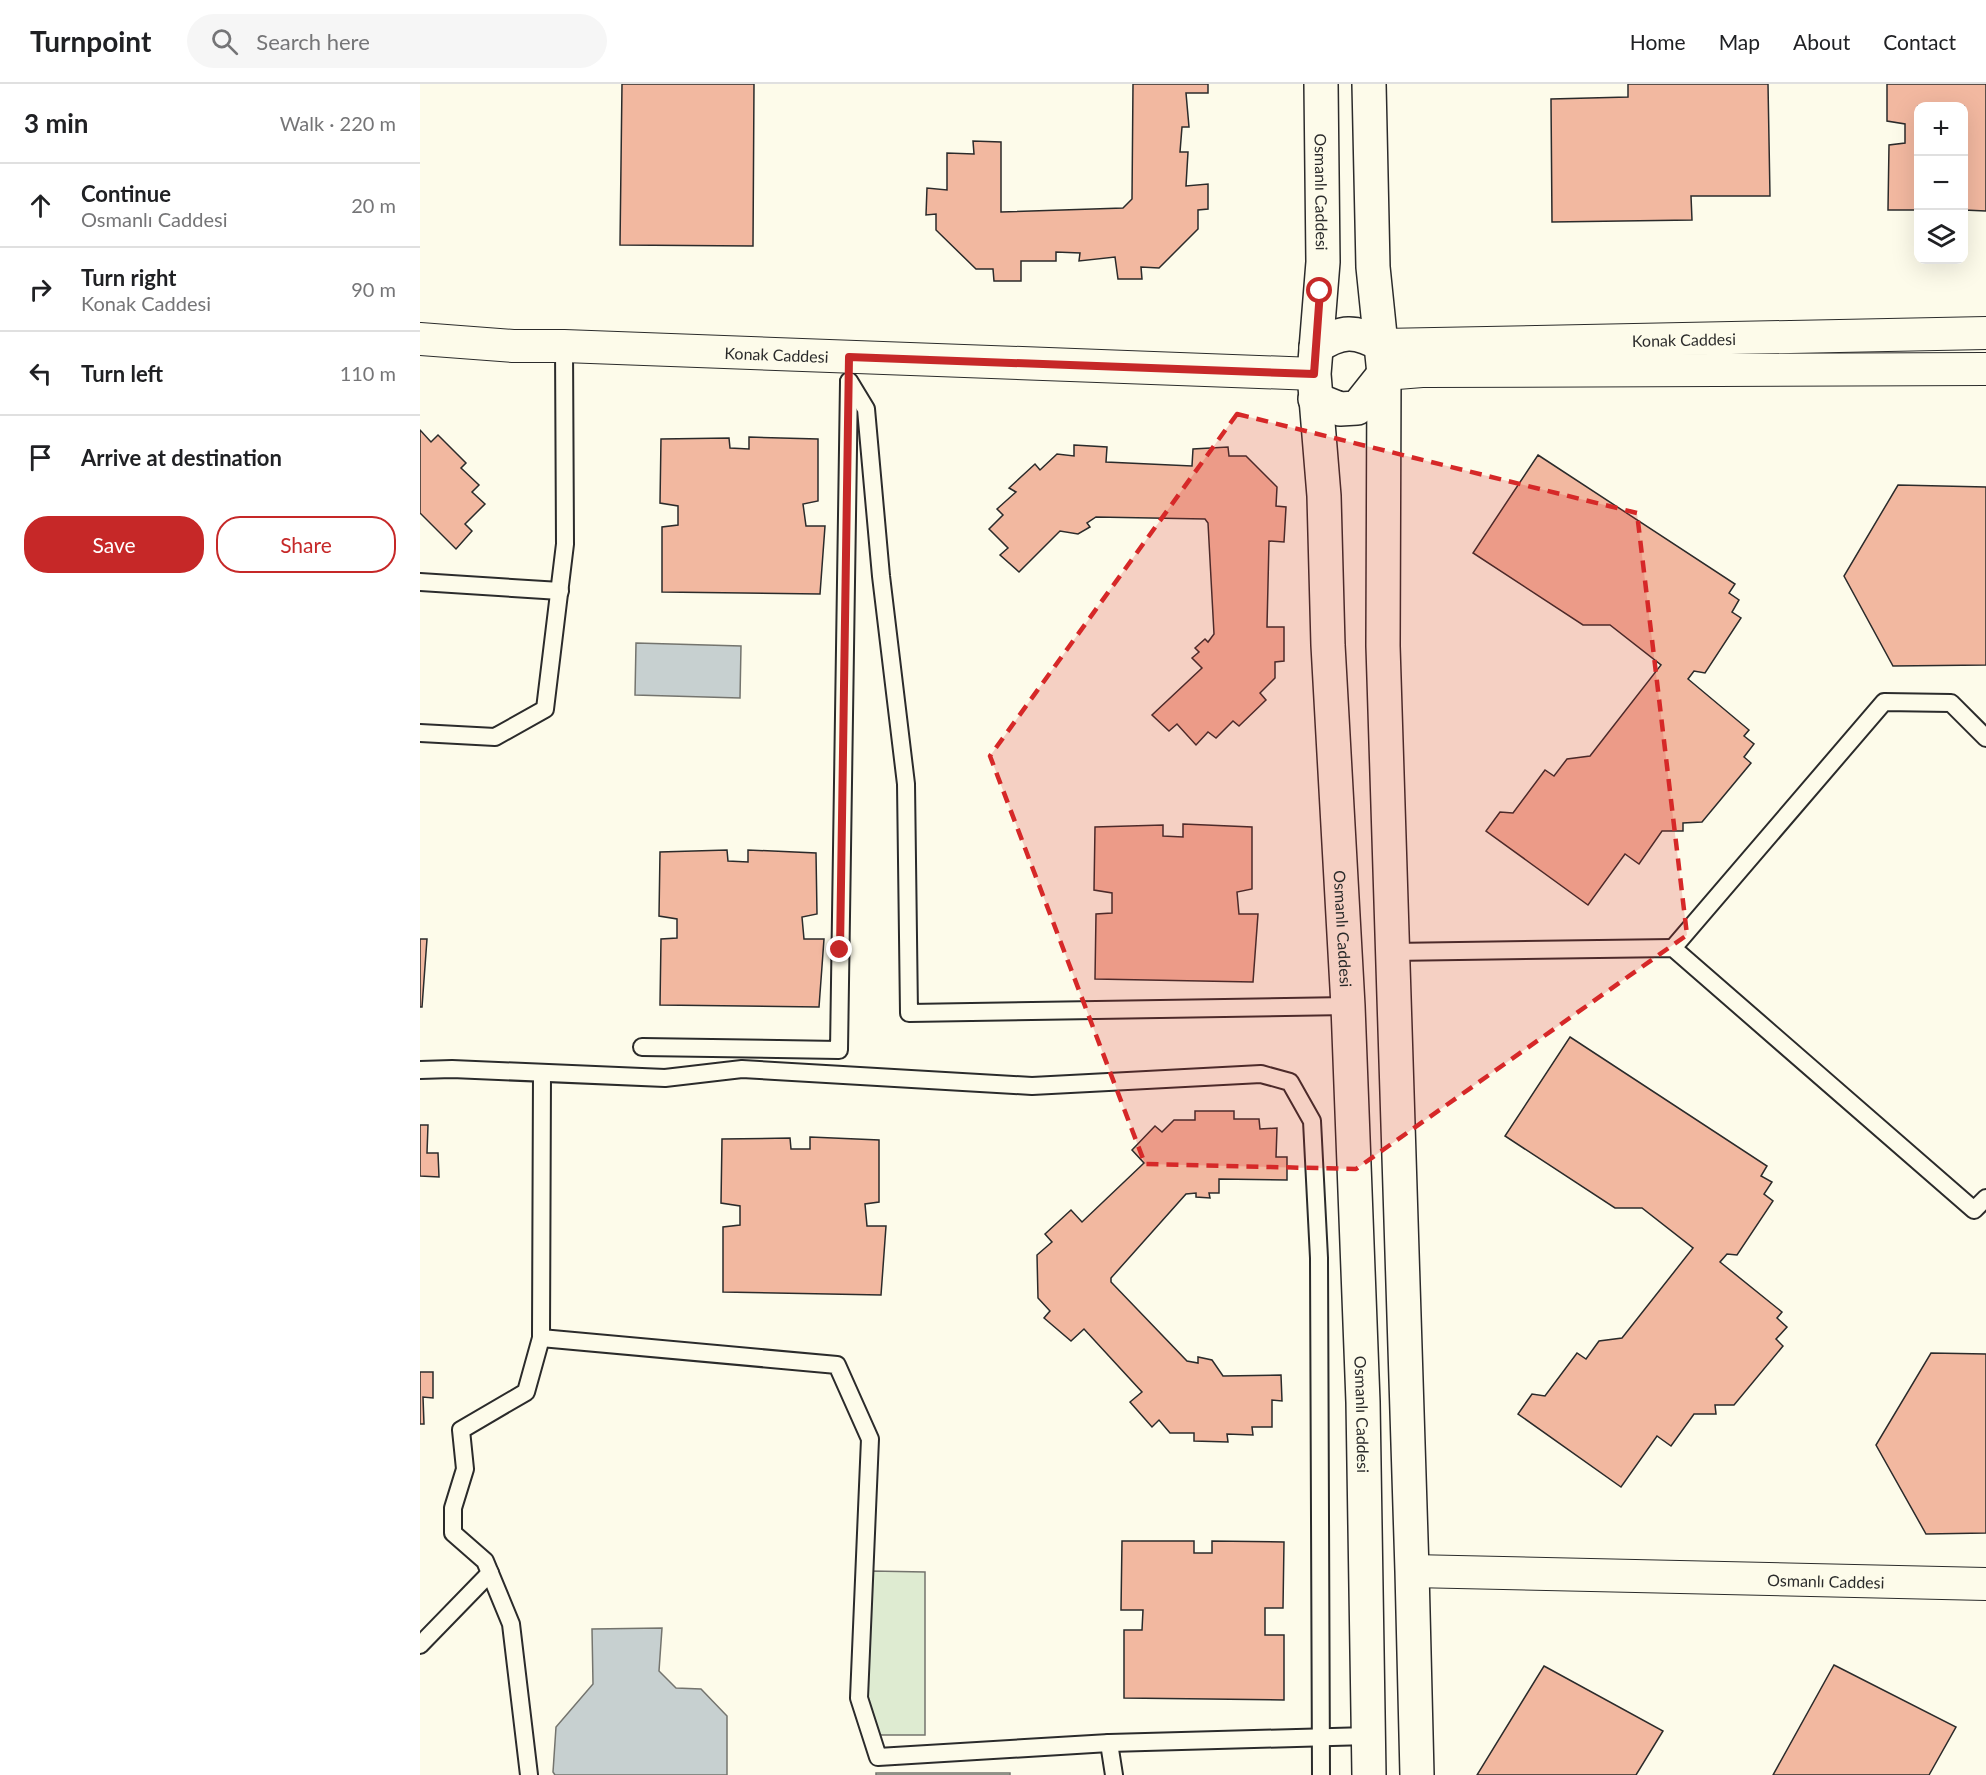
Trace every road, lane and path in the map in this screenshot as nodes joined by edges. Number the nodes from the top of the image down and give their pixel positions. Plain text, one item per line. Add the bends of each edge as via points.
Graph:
1 (1321, 84) edge
2 (1369, 84) edge
3 (1986, 333) edge
4 (420, 339) edge
5 (564, 346) junction
6 (1383, 359) junction
7 (849, 369) junction
8 (1986, 369) edge
9 (1315, 373) junction
10 (420, 582) edge
11 (560, 591) junction
12 (420, 733) edge
13 (1986, 738) edge
14 (1673, 948) junction
15 (1392, 952) junction
16 (1348, 1006) junction
17 (642, 1047) dead end
18 (420, 1070) edge
19 (542, 1073) junction
20 (1986, 1198) edge
21 (541, 1338) junction
22 (1412, 1571) junction
23 (490, 1573) junction
24 (1986, 1584) edge
25 (420, 1645) edge
26 (1368, 1736) junction
27 (1319, 1738) junction
28 (1109, 1743) junction
29 (529, 1775) edge
30 (1114, 1775) edge
31 (1321, 1775) edge
32 (1369, 1775) edge
33 (1417, 1775) edge

1 - 9 main road, Osmanlı Caddesi via 1323,262
2 - 6 main road via 1373,267
3 - 6 street, Konak Caddesi
4 - 5 street, Konak Caddesi
5 - 7 street, Konak Caddesi
5 - 11 lane via 565,544
6 - 8 street, Konak Caddesi via 1422,371
6 - 9 main road via 1366,336 1350,333 1326,340
6 - 9 main road via 1357,408 1340,409
6 - 15 main road via 1383,646
7 - 9 street, Konak Caddesi
7 - 16 lane via 866,409 906,784 909,1013
7 - 17 lane via 839,1050
9 - 16 main road, Osmanlı Caddesi
10 - 11 lane
11 - 12 lane via 545,709 495,737
13 - 14 lane via 1951,703 1884,702
14 - 15 lane
14 - 20 lane via 1974,1210
15 - 22 main road
16 - 26 main road, Osmanlı Caddesi via 1363,1402
18 - 19 lane
19 - 21 lane
19 - 27 lane via 665,1078 742,1069 1032,1086 1262,1074 1290,1082 1312,1121 1319,1258
21 - 23 lane via 526,1392 461,1430 465,1470 453,1508 453,1533 485,1561
21 - 28 lane via 837,1365 870,1439 859,1698 878,1757
22 - 24 street, Osmanlı Caddesi
22 - 33 main road
23 - 25 lane
23 - 29 lane via 511,1624
26 - 27 lane
26 - 32 main road, Osmanlı Caddesi
27 - 28 lane
27 - 31 lane
28 - 30 lane

